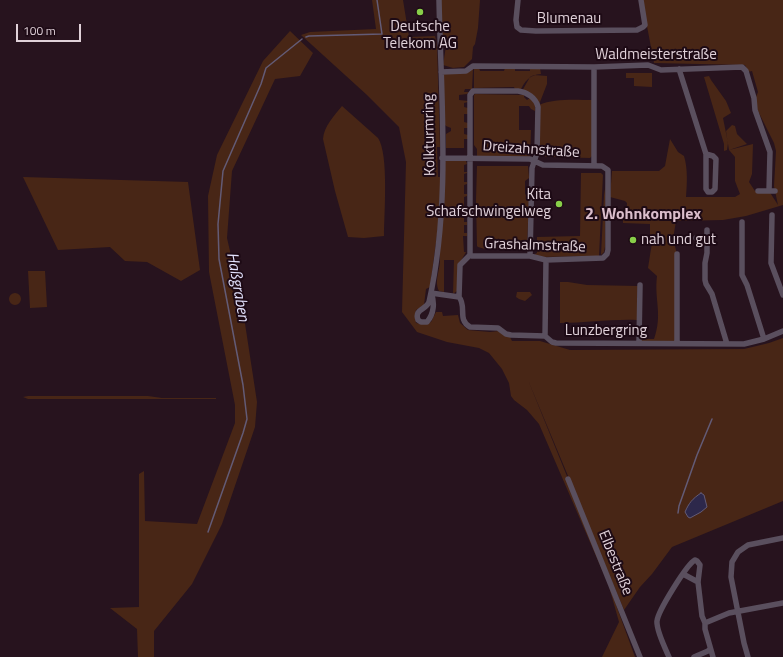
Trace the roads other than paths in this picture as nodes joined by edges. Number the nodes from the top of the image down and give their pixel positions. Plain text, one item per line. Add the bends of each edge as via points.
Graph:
1 (439, 0) edge
2 (518, 0) edge
3 (641, 0) edge
4 (594, 67) junction
5 (679, 69) junction
6 (441, 72) junction
7 (706, 154) junction
8 (442, 158) junction
9 (470, 158) junction
10 (534, 160) junction
11 (594, 166) junction
12 (758, 191) dead end
13 (772, 215) dead end
14 (742, 222) dead end
15 (707, 230) dead end
16 (696, 238) dead end
17 (707, 238) junction
18 (677, 254) dead end
19 (470, 255) junction
20 (530, 256) junction
21 (546, 260) junction
22 (640, 285) dead end
23 (431, 294) junction
24 (783, 295) edge
25 (459, 297) junction
26 (783, 331) edge
27 (545, 336) junction
28 (764, 339) junction
29 (639, 343) junction
30 (677, 343) junction
31 (727, 344) junction
32 (568, 479) dead end
33 (783, 538) edge
34 (683, 574) junction
35 (698, 582) junction
36 (783, 602) edge
37 (738, 611) junction
38 (705, 623) junction
39 (710, 649) junction
40 (640, 657) edge
41 (669, 657) edge
42 (694, 657) edge
43 (713, 657) edge
44 (748, 657) edge

1 - 6 street, Kolkturmring
2 - 3 street, Blumenau via 516,25 521,30 632,31 643,27 645,22
4 - 5 street, Waldmeisterstraße via 648,65 661,70
4 - 6 street, Waldmeisterstraße via 473,66 466,71
4 - 11 street
5 - 7 street
5 - 12 street, Waldmeisterstraße via 744,68 770,152 772,191
6 - 8 street, Kolkturmring
7 - 7 street via 706,188 712,192 715,189 716,160
8 - 9 street, Dreizahnstraße
8 - 23 street, Kolkturmring via 442,218
9 - 10 street, Dreizahnstraße
9 - 10 street via 470,96 473,91 518,91 525,92 538,108 537,153
9 - 19 street
10 - 11 street, Dreizahnstraße via 544,165
10 - 20 street
11 - 21 street, Grashalmstraße via 606,168 608,176 608,250 605,257
13 - 24 street via 772,266
14 - 28 street via 742,275
15 - 17 street
16 - 17 street
17 - 31 street via 705,280 712,294
18 - 30 street
19 - 20 street, Grashalmstraße
19 - 25 street via 460,265
20 - 21 street, Grashalmstraße
21 - 27 street
22 - 29 street
23 - 23 street, Kolkturmring via 428,305 418,311 418,320 421,322 427,322 430,318 434,302
23 - 25 street
25 - 27 street, Lunzbergring via 462,301 462,319 470,327 498,328 511,335
26 - 28 street, Lunzbergring
27 - 29 street, Lunzbergring via 556,343
28 - 31 street, Lunzbergring via 744,344
29 - 30 street, Lunzbergring
30 - 31 street, Lunzbergring
32 - 40 street, Elbestraße
33 - 37 street via 748,545 733,558 731,572
34 - 35 street
34 - 35 street via 693,561 697,561 700,564
34 - 41 street via 657,620
35 - 38 street
36 - 37 street
37 - 38 street
37 - 44 street
38 - 39 street
39 - 42 street
39 - 43 street

